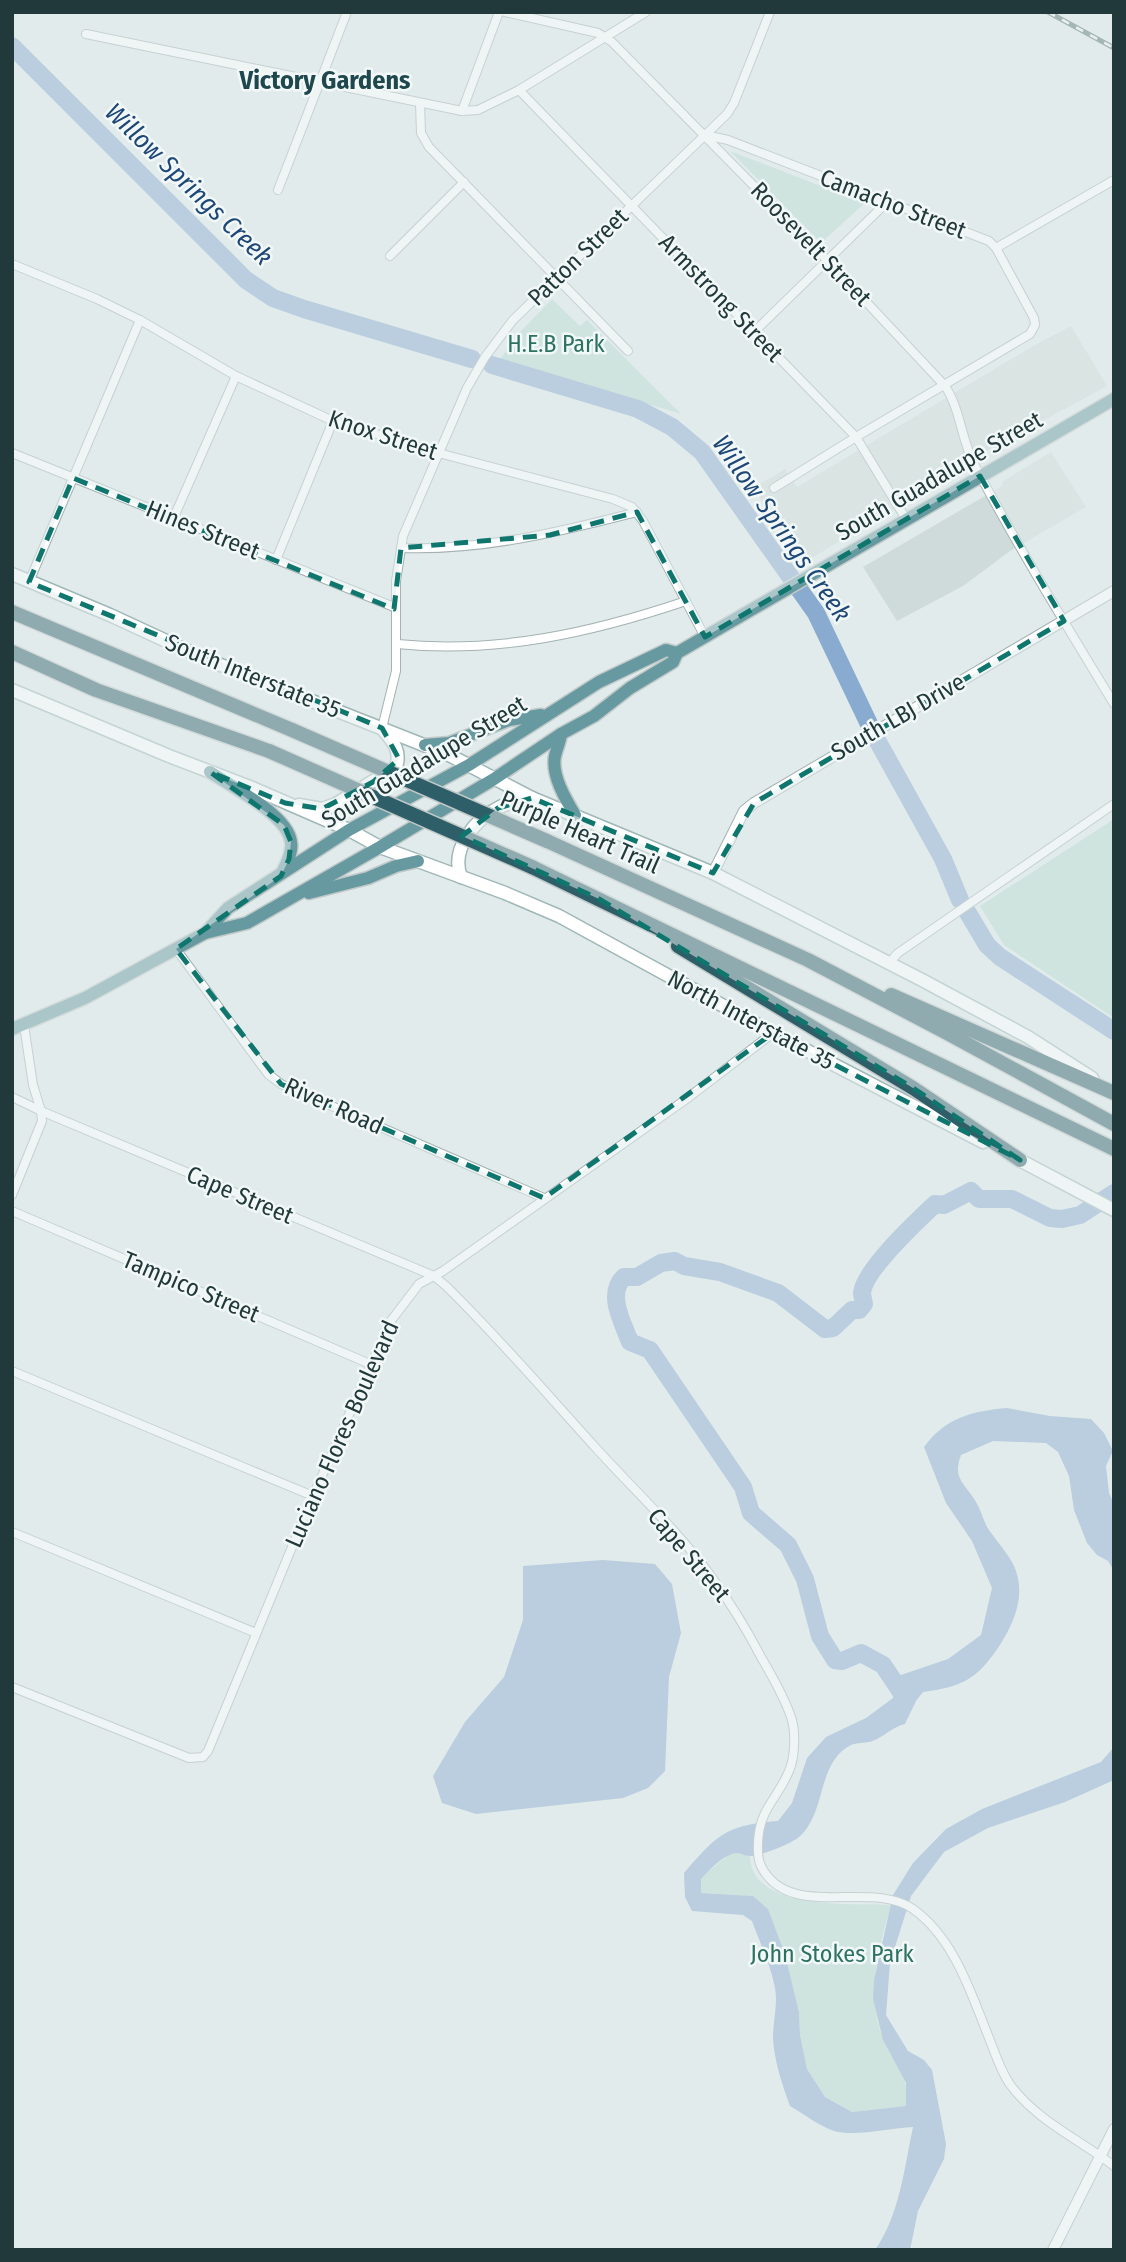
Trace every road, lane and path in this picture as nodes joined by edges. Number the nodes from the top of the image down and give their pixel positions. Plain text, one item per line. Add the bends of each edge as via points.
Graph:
1 (347, 12) edge
2 (499, 12) edge
3 (505, 12) edge
4 (646, 12) edge
5 (770, 12) edge
6 (86, 34) dead end
7 (605, 36) junction
8 (320, 83) junction
9 (519, 90) junction
10 (419, 103) junction
11 (463, 111) junction
12 (705, 135) junction
13 (1114, 180) edge
14 (464, 182) junction
15 (278, 190) dead end
16 (885, 200) junction
17 (631, 206) junction
18 (996, 248) junction
19 (390, 256) dead end
20 (827, 260) junction
21 (12, 264) edge
22 (556, 279) junction
23 (140, 320) junction
24 (754, 332) junction
25 (628, 351) dead end
26 (236, 376) junction
27 (945, 386) junction
28 (1114, 398) edge
29 (333, 421) junction
30 (856, 437) junction
31 (12, 453) edge
32 (439, 453) junction
33 (980, 476) junction
34 (73, 478) junction
35 (774, 488) dead end
36 (637, 512) junction
37 (174, 517) junction
38 (906, 519) junction
39 (401, 548) junction
40 (276, 560) junction
41 (12, 574) edge
42 (29, 582) junction
43 (1114, 591) edge
44 (686, 601) junction
45 (394, 607) junction
46 (12, 612) edge
47 (1064, 621) junction
48 (705, 637) junction
49 (397, 644) junction
50 (12, 652) edge
51 (677, 653) junction
52 (12, 690) edge
53 (1114, 704) edge
54 (545, 715) junction
55 (382, 728) junction
56 (561, 734) junction
57 (425, 745) junction
58 (469, 765) junction
59 (210, 772) junction
60 (494, 779) junction
61 (533, 798) junction
62 (285, 803) junction
63 (1114, 804) edge
64 (575, 815) junction
65 (349, 830) junction
66 (380, 847) junction
67 (418, 861) junction
68 (713, 873) junction
69 (281, 876) junction
70 (461, 877) junction
71 (292, 898) junction
72 (599, 899) junction
73 (205, 933) junction
74 (176, 949) junction
75 (889, 963) junction
76 (820, 967) junction
77 (18, 1027) edge
78 (773, 1033) junction
79 (1114, 1092) edge
80 (12, 1097) edge
81 (41, 1111) junction
82 (1114, 1124) edge
83 (1110, 1147) edge
84 (1020, 1160) junction
85 (12, 1195) edge
86 (544, 1198) junction
87 (1114, 1210) edge
88 (12, 1211) edge
89 (434, 1276) junction
90 (370, 1364) junction
91 (12, 1371) edge
92 (313, 1496) junction
93 (12, 1532) edge
94 (256, 1633) junction
95 (12, 1687) edge
96 (1114, 2129) edge
97 (1101, 2155) junction
98 (1114, 2166) edge
99 (1053, 2250) edge

1 - 8 street
2 - 11 street
3 - 7 street
4 - 7 street
5 - 12 street, Patton Street via 734,103
6 - 8 street
7 - 9 street
7 - 12 street, Roosevelt Street
8 - 10 street
8 - 15 street
9 - 11 street via 478,110
9 - 17 street, Armstrong Street
10 - 11 street
10 - 14 street via 425,141
12 - 16 street, Camacho Street
12 - 17 street, Patton Street
12 - 20 street, Roosevelt Street
13 - 18 street
14 - 19 street
14 - 22 street
16 - 18 street, Camacho Street via 989,241
16 - 20 street
17 - 22 street, Patton Street
17 - 24 street, Armstrong Street
18 - 27 street, Camacho Street via 1035,326 1030,334
20 - 24 street
20 - 27 street, Roosevelt Street
21 - 23 street, Knox Street
22 - 25 street
22 - 32 street, Patton Street via 513,320 485,357
23 - 26 street, Knox Street
23 - 34 street
24 - 30 street, Armstrong Street
26 - 29 street, Knox Street
26 - 37 street
27 - 30 street
27 - 33 street, Roosevelt Street
28 - 33 main road, South Guadalupe Street
29 - 32 street, Knox Street
29 - 40 street
30 - 35 street
30 - 38 street, Armstrong Street
31 - 34 street, Hines Street
32 - 36 street, Knox Street via 613,499
32 - 39 street, Patton Street
33 - 38 main road, South Guadalupe Street
33 - 47 street, Roosevelt Street
34 - 37 street, Hines Street
34 - 42 street
36 - 39 street via 550,535
36 - 44 street
37 - 40 street, Hines Street
38 - 48 main road, South Guadalupe Street
39 - 45 street, Patton Street
40 - 45 street, Hines Street
41 - 42 main road, South Interstate 35
42 - 55 main road, South Interstate 35 via 215,663
43 - 47 street, South LBJ Drive
44 - 48 street
44 - 49 street via 606,626 514,643 465,648
45 - 49 street, Patton Street
46 - 76 highway, Purple Heart Trail, bridge via 547,841
47 - 53 street, Roosevelt Street
47 - 68 street, South LBJ Drive via 754,803 744,811
48 - 51 main road, South Guadalupe Street
49 - 55 street, Patton Street via 396,671
50 - 72 highway, Purple Heart Trail, bridge via 96,690 269,751
51 - 54 main road, South Guadalupe Street via 666,650 650,657
51 - 56 main road, South Guadalupe Street via 673,662
52 - 59 main road
54 - 57 main road via 509,720 449,743
54 - 58 main road, South Guadalupe Street
55 - 57 main road, South Interstate 35
55 - 62 main road via 397,750 396,767 336,804 322,808
56 - 60 main road, South Guadalupe Street
56 - 64 main road via 556,773
57 - 58 main road, South Interstate 35
58 - 60 main road, South Interstate 35
58 - 65 main road, South Guadalupe Street
59 - 62 main road
59 - 69 main road via 284,825 291,842
60 - 61 main road
60 - 66 main road, South Guadalupe Street
61 - 64 main road
61 - 70 main road via 498,808 472,828 458,852
62 - 65 main road
63 - 75 street
64 - 68 main road
65 - 66 main road
65 - 69 main road, South Guadalupe Street
66 - 67 main road, North Interstate 35
66 - 71 main road, South Guadalupe Street
67 - 70 main road, North Interstate 35
67 - 71 main road
68 - 75 main road
69 - 73 main road, South Guadalupe Street via 228,908
70 - 78 main road, North Interstate 35 via 559,916
71 - 73 main road, South Guadalupe Street via 247,923
72 - 83 highway, Purple Heart Trail
72 - 84 highway via 913,1088
73 - 74 main road, South Guadalupe Street
74 - 77 main road, South Guadalupe Street via 85,998
74 - 86 street, River Road via 268,1074 281,1083
75 - 79 main road via 1028,1037
76 - 79 highway
76 - 82 highway, Purple Heart Trail
77 - 81 street
78 - 84 main road, North Interstate 35
78 - 86 street, Luciano Flores Boulevard
80 - 81 street, Cape Street
81 - 85 street via 42,1121
81 - 89 street, Cape Street
84 - 87 main road, North Interstate 35
86 - 89 street, Luciano Flores Boulevard
88 - 90 street, Tampico Street
89 - 90 street, Luciano Flores Boulevard via 419,1284 398,1308
89 - 97 street, Cape Street via 698,1561 743,1624 774,1679 792,1720 791,1768 762,1816 758,1857 762,1869 787,1890 805,1895 879,1896 911,1907 934,1927 952,1953 998,2062 1017,2093 1049,2121
90 - 92 street, Luciano Flores Boulevard
91 - 92 street
92 - 94 street, Luciano Flores Boulevard
93 - 94 street
94 - 95 street, Luciano Flores Boulevard via 203,1757 189,1758
96 - 97 street
97 - 98 street, Cape Street
97 - 99 street

